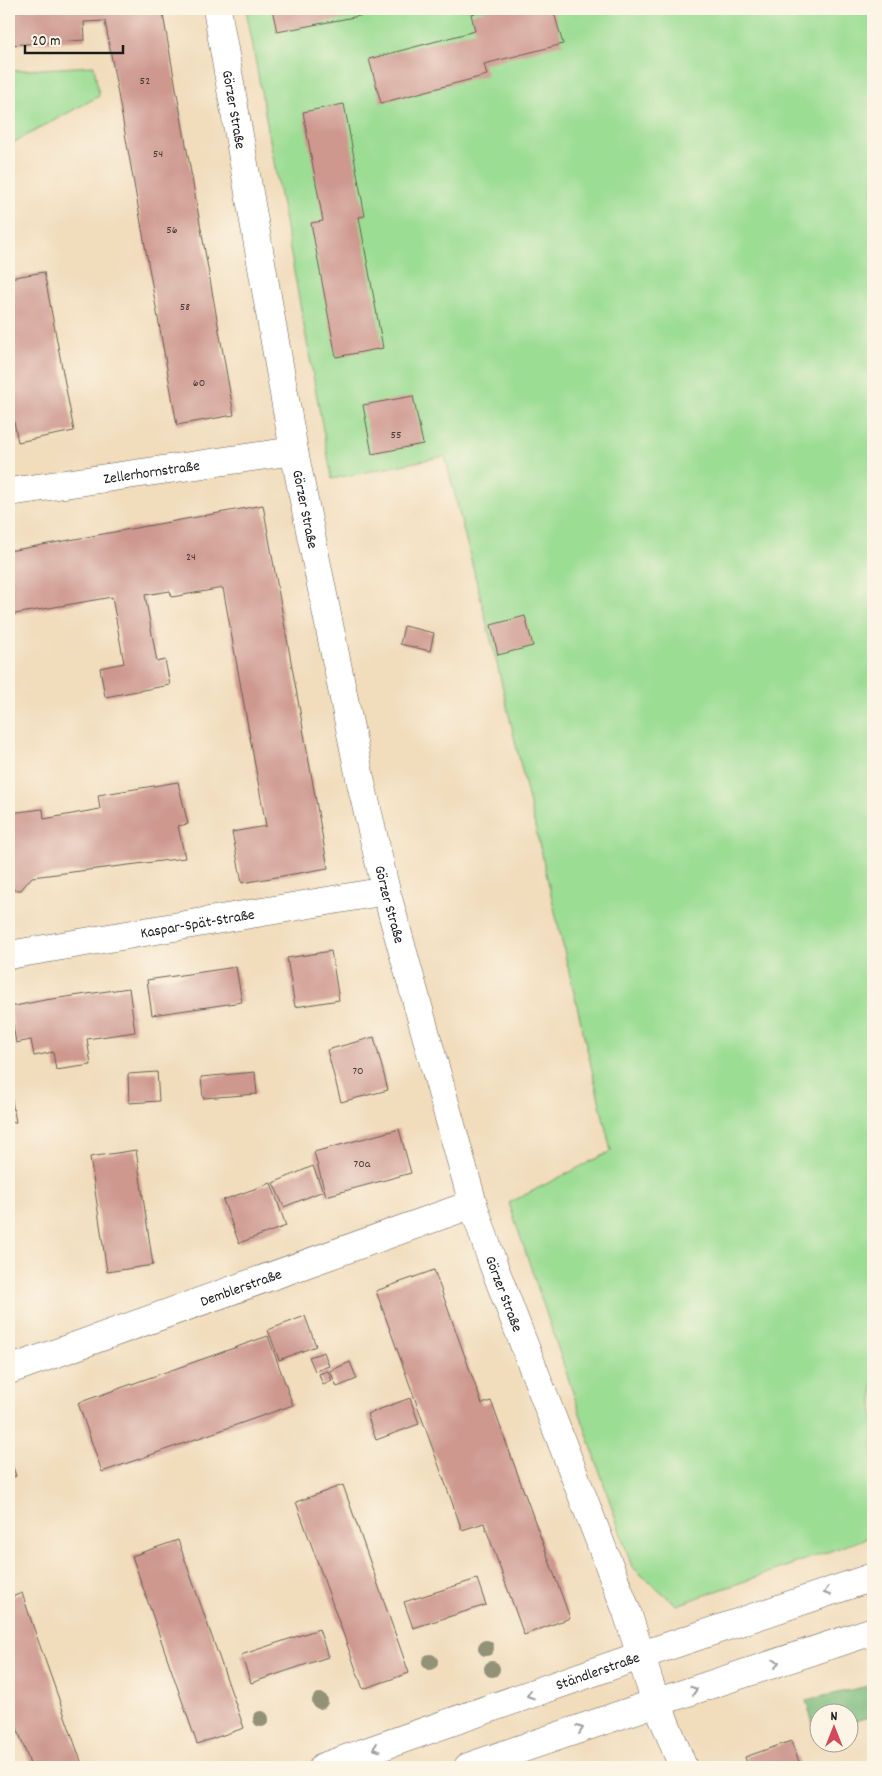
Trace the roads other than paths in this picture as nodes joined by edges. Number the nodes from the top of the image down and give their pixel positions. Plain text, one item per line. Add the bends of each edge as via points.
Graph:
1 (217, 9) edge
2 (294, 451) junction
3 (9, 492) edge
4 (386, 891) junction
5 (9, 955) edge
6 (473, 1204) junction
7 (9, 1370) edge
8 (873, 1577) edge
9 (873, 1632) edge
10 (642, 1655) junction
11 (658, 1702) junction
12 (323, 1767) edge
13 (468, 1767) edge
14 (683, 1767) edge

1 - 2 main road, Görzer Straße
2 - 3 main road, Zellerhornstraße
2 - 4 main road, Görzer Straße via 361,784
4 - 5 main road, Kaspar-Spät-Straße
4 - 6 main road, Görzer Straße
6 - 7 main road, Demblerstraße
6 - 10 main road, Görzer Straße
8 -> 10 main road, Ständlerstraße
11 -> 9 main road
10 - 11 main road, Görzer Straße
10 -> 12 main road, Ständlerstraße
13 -> 11 main road
11 - 14 main road, Görzer Straße

